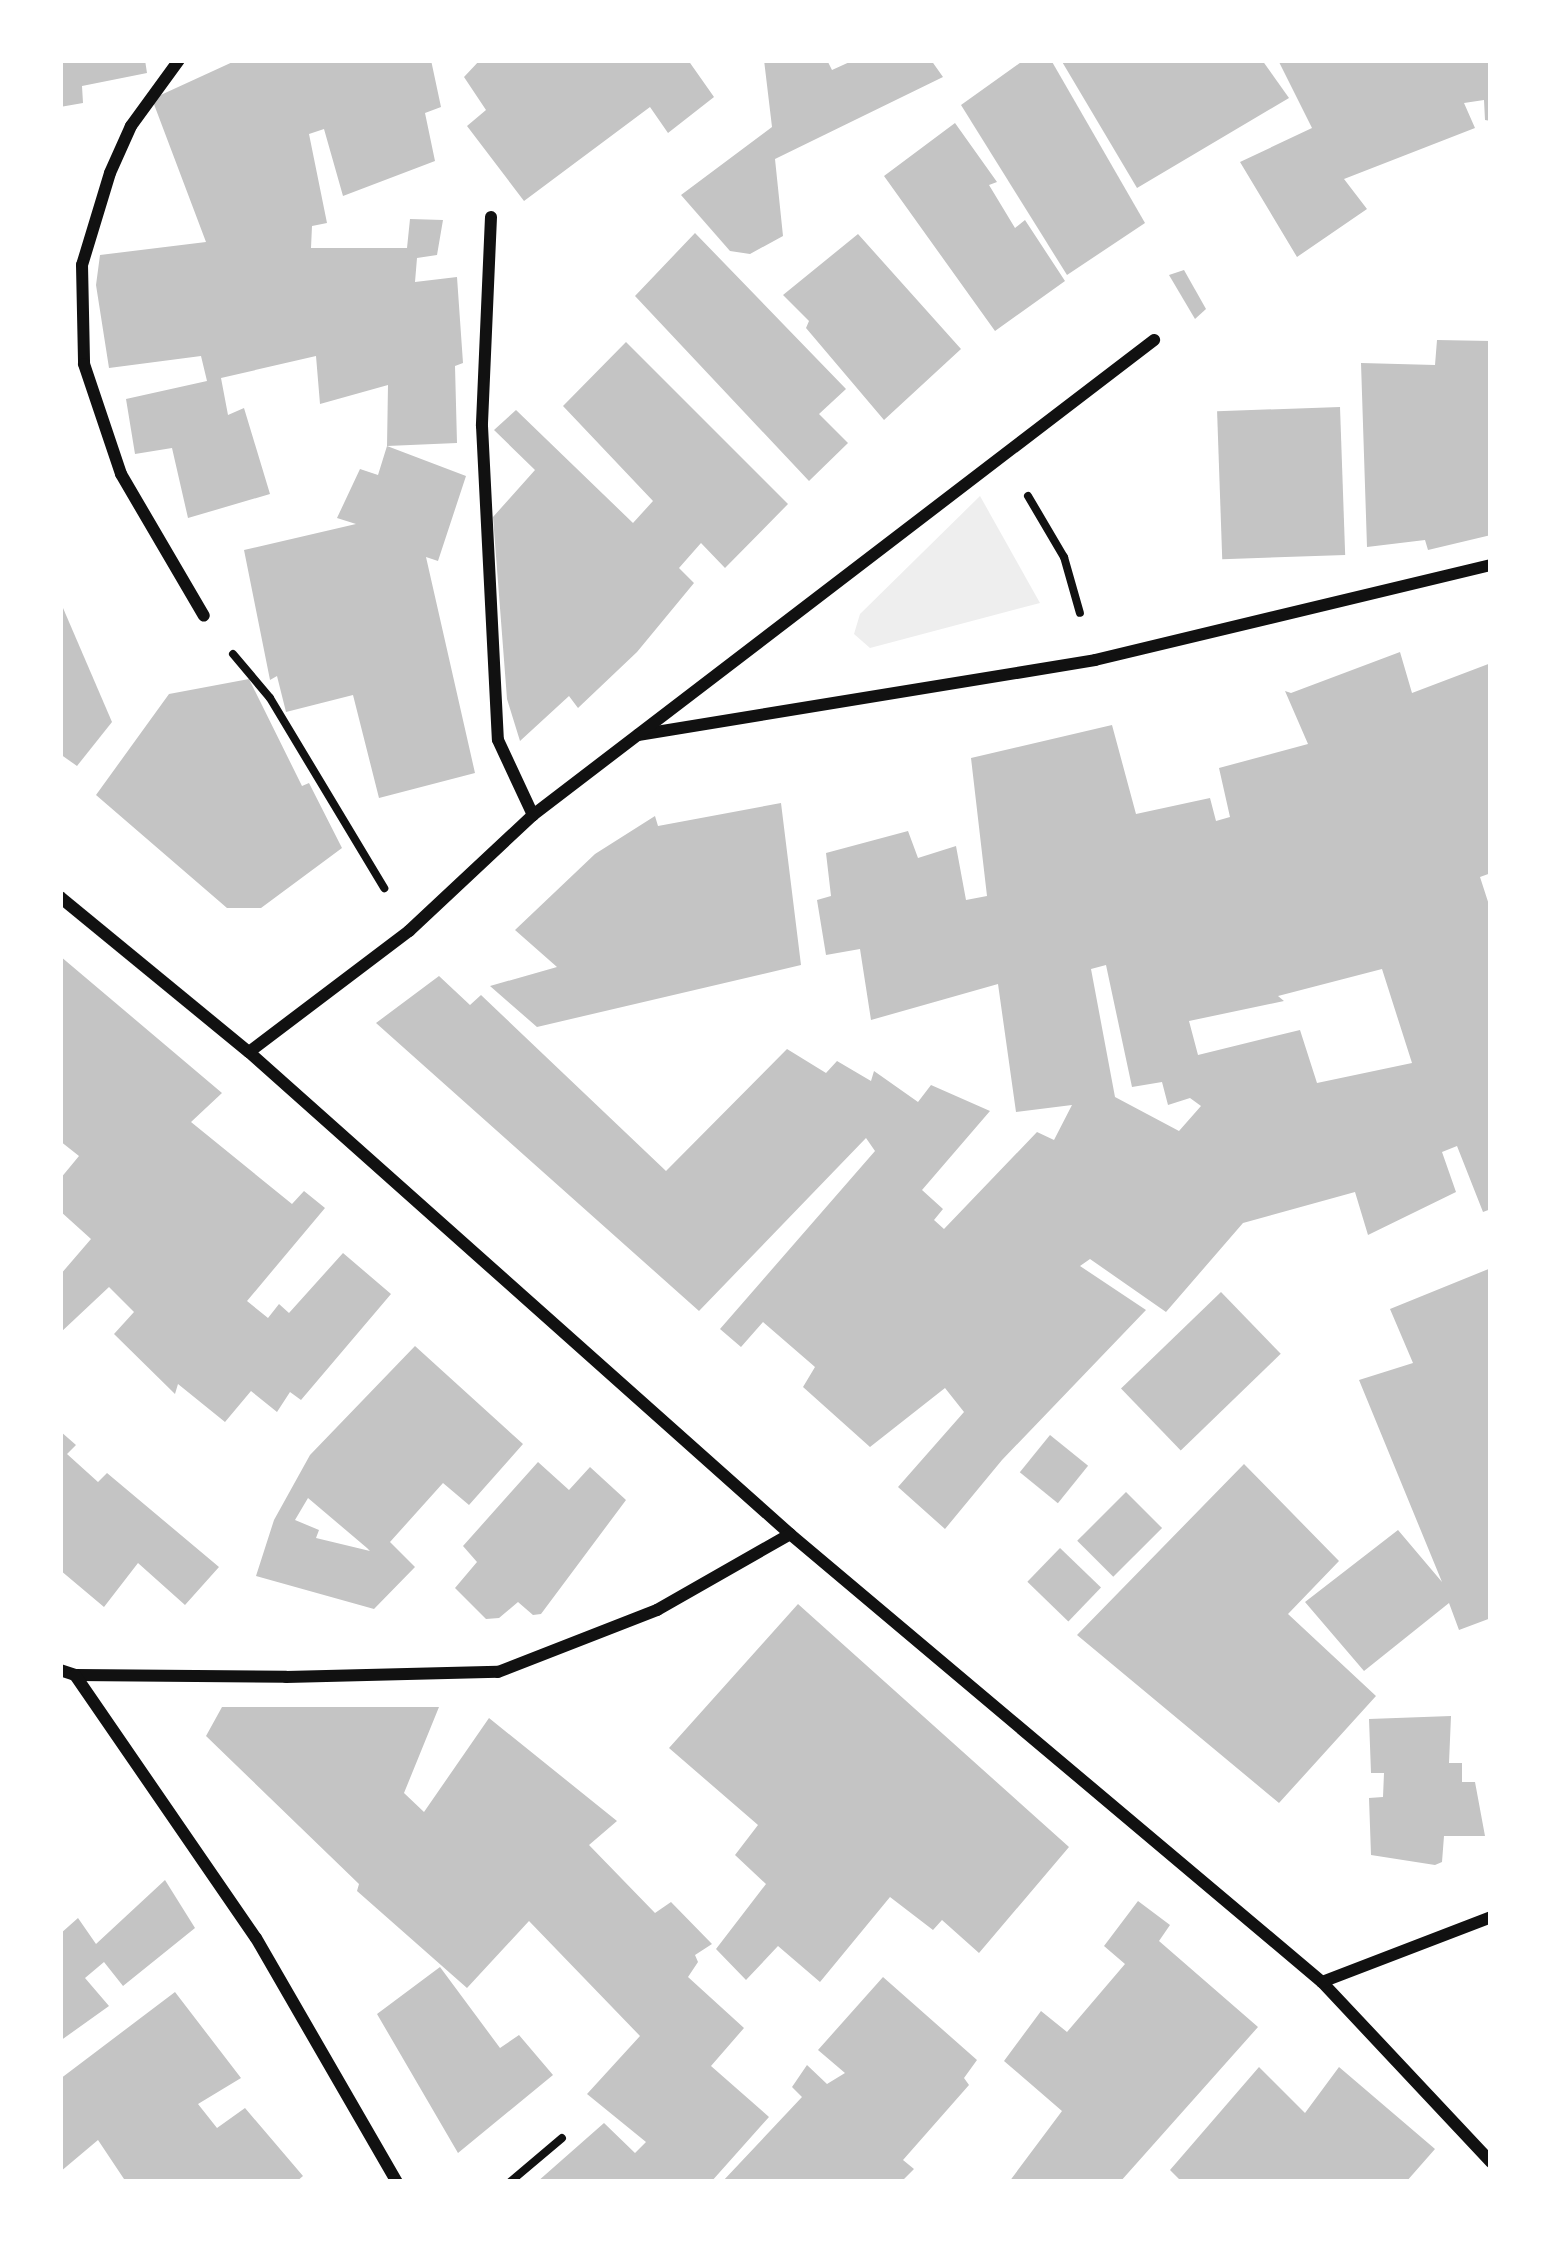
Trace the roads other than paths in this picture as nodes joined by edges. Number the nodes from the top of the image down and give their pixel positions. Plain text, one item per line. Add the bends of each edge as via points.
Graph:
1 (179, 60) edge
2 (491, 218) dead end
3 (1154, 340) dead end
4 (1491, 565) edge
5 (204, 616) road end
6 (637, 736) junction
7 (533, 814) junction
8 (60, 897) edge
9 (249, 1052) junction
10 (790, 1534) junction
11 (60, 1670) edge
12 (75, 1675) junction
13 (1491, 1917) edge
14 (1322, 1982) junction
15 (1491, 2162) edge
16 (397, 2182) edge

1 - 5 street via 131,126 110,172 82,265 84,364 122,474
2 - 7 street via 482,426 498,740
3 - 6 street
4 - 6 street via 1094,660
6 - 7 street
7 - 9 street via 409,931
8 - 9 street
9 - 10 street
10 - 12 street via 657,1610 499,1672
10 - 14 street
11 - 12 street
12 - 16 street via 256,1938
13 - 14 street
14 - 15 street

